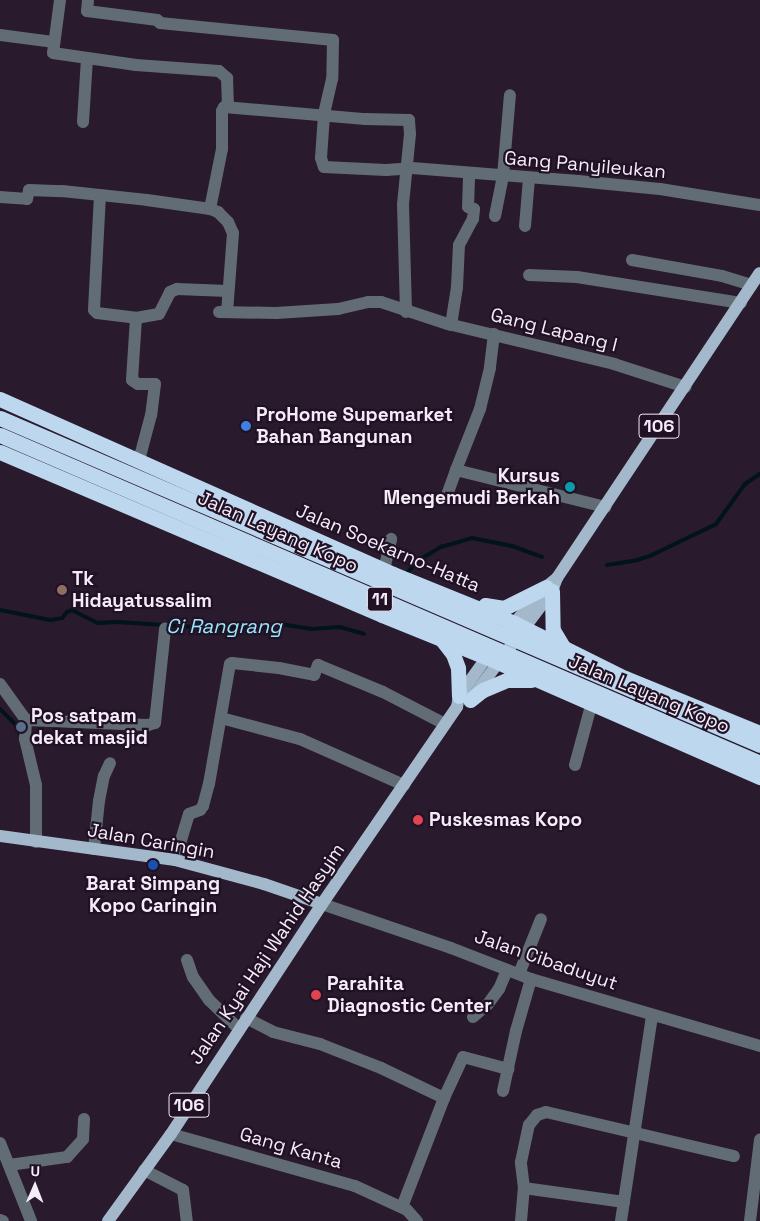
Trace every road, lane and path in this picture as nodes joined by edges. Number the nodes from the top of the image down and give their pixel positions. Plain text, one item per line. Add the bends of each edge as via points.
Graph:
1 (60, 0) edge
2 (88, 0) edge
3 (0, 35) edge
4 (53, 42) junction
5 (87, 58) junction
6 (510, 94) dead end
7 (228, 107) junction
8 (324, 116) junction
9 (83, 122) dead end
10 (405, 168) junction
11 (469, 173) junction
12 (502, 176) junction
13 (529, 178) junction
14 (100, 195) junction
15 (0, 197) edge
16 (760, 205) edge
17 (210, 209) junction
18 (495, 216) dead end
19 (525, 226) dead end
20 (632, 260) dead end
21 (760, 273) edge
22 (529, 276) dead end
23 (752, 285) junction
24 (228, 291) junction
25 (741, 303) junction
26 (410, 313) junction
27 (136, 318) junction
28 (451, 325) junction
29 (494, 334) junction
30 (685, 387) junction
31 (0, 399) edge
32 (0, 418) edge
33 (0, 435) edge
34 (0, 452) edge
35 (139, 460) junction
36 (456, 470) junction
37 (447, 495) dead end
38 (606, 507) junction
39 (391, 539) dead end
40 (346, 552) junction
41 (384, 570) junction
42 (552, 585) junction
43 (330, 593) junction
44 (457, 599) junction
45 (520, 626) junction
46 (165, 629) dead end
47 (437, 636) junction
48 (565, 650) junction
49 (493, 660) junction
50 (544, 683) junction
51 (0, 684) edge
52 (680, 700) junction
53 (462, 701) junction
54 (592, 702) junction
55 (220, 718) junction
56 (26, 720) junction
57 (445, 724) junction
58 (760, 733) edge
59 (661, 734) junction
60 (760, 745) edge
61 (110, 763) dead end
62 (760, 763) edge
63 (575, 765) dead end
64 (760, 777) edge
65 (404, 785) junction
66 (0, 836) edge
67 (36, 842) junction
68 (94, 849) junction
69 (175, 860) junction
70 (322, 904) junction
71 (541, 920) dead end
72 (186, 960) dead end
73 (519, 974) junction
74 (652, 1015) junction
75 (473, 1017) dead end
76 (246, 1018) junction
77 (239, 1029) junction
78 (759, 1043) edge
79 (508, 1069) junction
80 (503, 1091) dead end
81 (444, 1098) junction
82 (84, 1119) dead end
83 (171, 1134) junction
84 (634, 1134) junction
85 (760, 1140) edge
86 (0, 1143) edge
87 (734, 1156) dead end
88 (9, 1165) junction
89 (144, 1170) junction
90 (524, 1188) junction
91 (757, 1198) edge
92 (624, 1202) junction
93 (400, 1207) junction
94 (31, 1221) edge
95 (108, 1221) edge
96 (187, 1221) edge
97 (417, 1221) edge
98 (521, 1221) edge
99 (621, 1221) edge
100 (750, 1221) edge

1 - 4 street
2 - 8 street via 88,10 157,20 160,24 333,40 332,78
3 - 4 street
4 - 5 street via 53,53
5 - 7 street via 219,72 227,78
5 - 9 street
6 - 12 street
7 - 8 street
7 - 17 street via 222,111 222,149
8 - 10 street via 408,120 410,134
8 - 10 street, Gang Panyileukan via 321,158 324,168
10 - 11 street, Gang Panyileukan
10 - 26 street via 403,218
11 - 12 street, Gang Panyileukan
11 - 28 street via 468,207 474,209 473,219 459,245
12 - 13 street, Gang Panyileukan
12 - 18 street
13 - 16 street, Gang Panyileukan via 660,189
13 - 19 street
14 - 15 street via 29,190 27,199
14 - 17 street
14 - 27 street via 94,310 117,317
17 - 24 street via 228,222 233,233
20 - 23 street via 722,276
21 - 23 main road, Jalan Kyai Haji Wahid Hasyim / 106
22 - 25 street via 577,277
23 - 25 main road, Jalan Kyai Haji Wahid Hasyim / 106
24 - 26 street, Gang Lapang I via 223,312 276,313 381,302
24 - 27 street via 177,289 170,292 159,314
25 - 30 main road, Jalan Kyai Haji Wahid Hasyim / 106
26 - 28 street, Gang Lapang I
27 - 35 street via 132,380 138,384 155,384
28 - 29 street, Gang Lapang I
29 - 30 street, Gang Lapang I via 614,364
29 - 36 street via 480,409
30 - 38 main road, Jalan Kyai Haji Wahid Hasyim / 106
31 - 35 highway, Jalan Soekarno-Hatta / 11
32 - 60 highway, Jalan Layang Kopo / 11, bridge
33 - 62 highway, Jalan Layang Kopo / 11, bridge
34 - 43 highway, 11
35 - 40 highway, Jalan Soekarno-Hatta / 11
36 - 37 street
36 - 38 street
38 - 42 main road, Jalan Kyai Haji Wahid Hasyim / 106
39 - 41 street
40 - 41 highway, Jalan Soekarno-Hatta / 11
40 - 43 highway via 356,559 360,577 349,592
41 - 44 highway, Jalan Soekarno-Hatta / 11
42 - 44 highway via 504,608
42 - 45 main road, Jalan Kyai Haji Wahid Hasyim / 106
42 - 48 highway via 553,630
43 - 47 highway, 11
44 - 45 highway, Jalan Soekarno-Hatta / 11
45 - 48 highway, Jalan Soekarno-Hatta / 11
45 - 49 main road, Jalan Kyai Haji Wahid Hasyim / 106
46 - 56 street via 155,723
47 - 49 highway, 11
47 - 53 highway via 449,646 455,658
48 - 52 highway, Jalan Soekarno-Hatta / 11
49 - 50 highway, 11
49 - 53 main road, Jalan Kyai Haji Wahid Hasyim / 106
50 - 53 highway via 507,680
50 - 54 highway, 11
51 - 56 street
52 - 58 highway, Jalan Soekarno-Hatta / 11
52 - 59 highway via 668,698 653,708 653,726
53 - 57 main road, Jalan Kyai Haji Wahid Hasyim / 106
54 - 59 highway, 11
54 - 63 street
55 - 57 street via 230,664 314,675 318,665 383,692
55 - 65 street via 300,739
55 - 69 street via 203,806 189,814
56 - 67 street via 25,739 36,785
57 - 65 main road, Jalan Kyai Haji Wahid Hasyim / 106
59 - 64 highway, 11
61 - 68 street via 99,801
65 - 70 main road, Jalan Kyai Haji Wahid Hasyim / 106
66 - 67 main road, Jalan Caringin
67 - 68 main road, Jalan Caringin
68 - 69 main road, Jalan Caringin
69 - 70 main road, Jalan Caringin via 264,884
70 - 73 street, Jalan Cibaduyut
70 - 76 main road, Jalan Kyai Haji Wahid Hasyim / 106
71 - 73 street
72 - 77 street via 209,1000
73 - 74 street, Jalan Cibaduyut
73 - 75 street via 499,989
73 - 79 street
74 - 78 street, Jalan Cibaduyut
74 - 84 street
76 - 77 main road, Jalan Kyai Haji Wahid Hasyim / 106
76 - 81 street via 273,1032 320,1044 381,1068
77 - 83 main road, Jalan Kyai Haji Wahid Hasyim / 106
79 - 80 street
79 - 81 street via 463,1057
81 - 93 street
82 - 88 street via 83,1139 67,1157
83 - 89 main road, Jalan Kyai Haji Wahid Hasyim / 106
83 - 93 street, Gang Kanta via 355,1186
84 - 87 street
84 - 90 street via 546,1112 537,1115 529,1125 521,1162
84 - 92 street
85 - 91 street
86 - 88 street
88 - 94 street
89 - 95 main road, Jalan Kyai Haji Wahid Hasyim / 106
89 - 96 street via 183,1190
90 - 92 street
90 - 98 street
91 - 100 street
92 - 99 street
93 - 97 street, Gang Kanta

